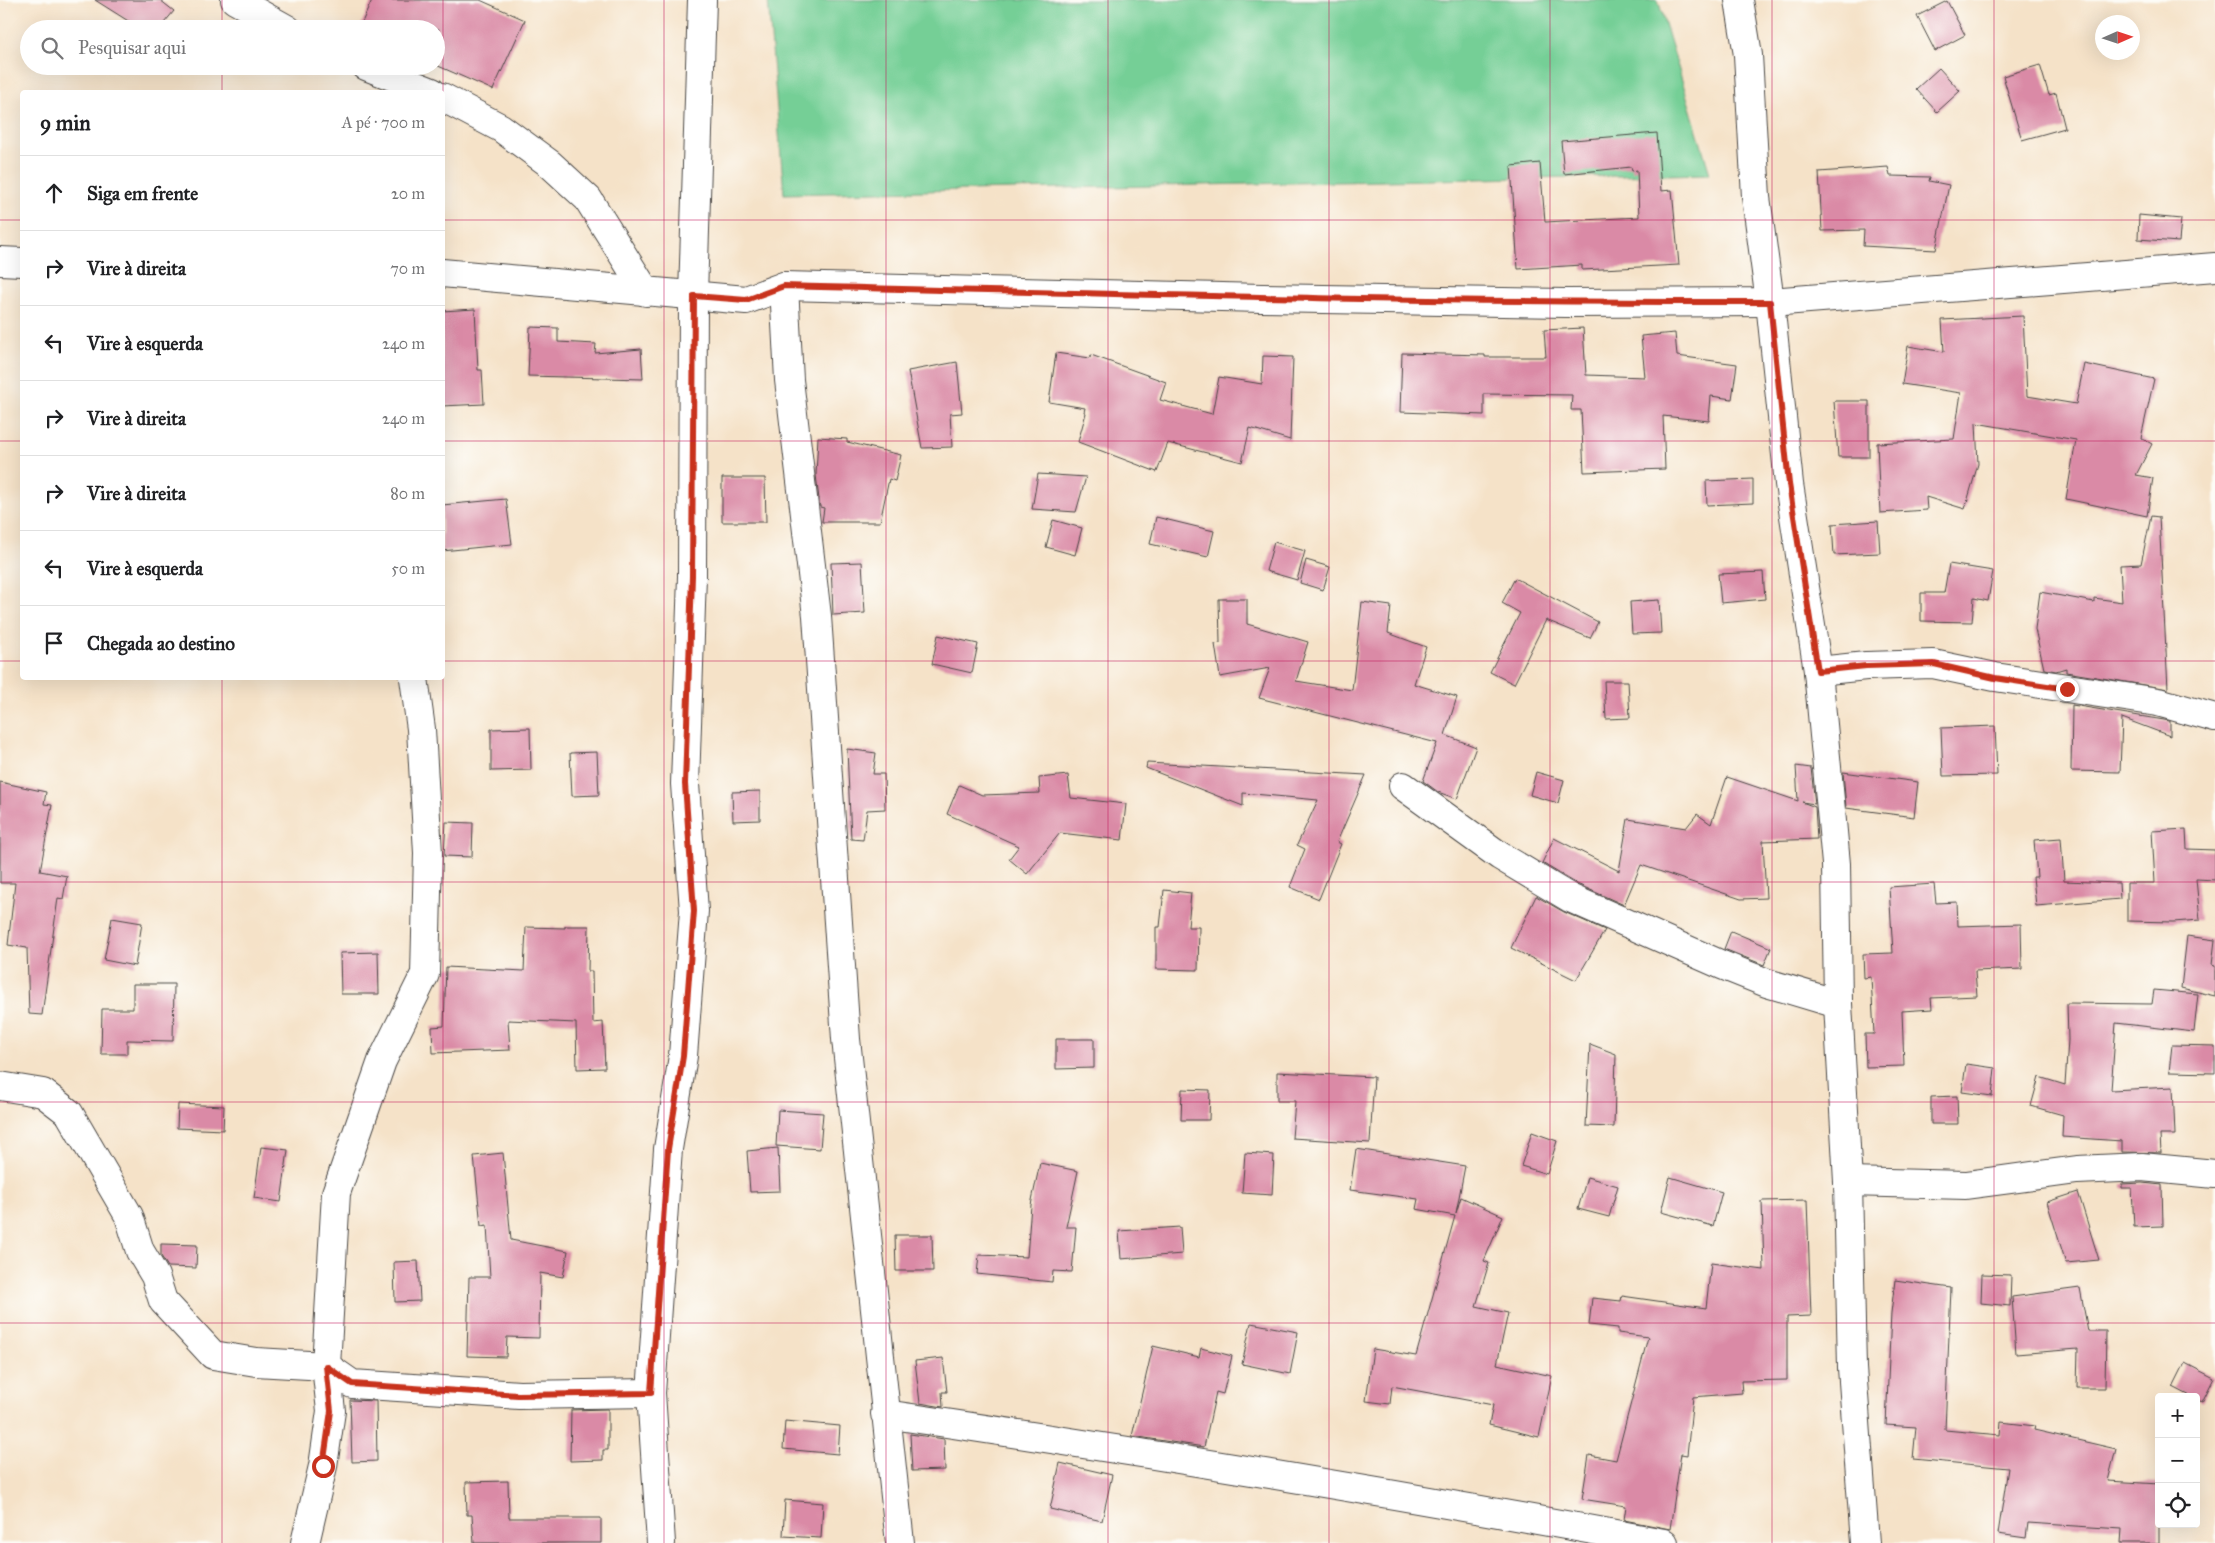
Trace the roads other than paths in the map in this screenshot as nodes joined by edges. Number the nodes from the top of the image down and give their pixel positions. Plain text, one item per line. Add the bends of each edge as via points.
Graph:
1 (235, 0) edge
2 (702, 0) edge
3 (1739, 0) edge
4 (271, 20) edge
5 (389, 75) edge
6 (427, 90) edge
7 (445, 99) edge
8 (0, 262) edge
9 (20, 262) edge
10 (2215, 267) edge
11 (445, 273) edge
12 (784, 286) junction
13 (646, 292) junction
14 (694, 296) junction
15 (1770, 302) junction
16 (1818, 671) junction
17 (414, 680) edge
18 (2215, 718) edge
19 (1404, 786) dead end
20 (1838, 1004) junction
21 (0, 1086) edge
22 (2215, 1174) edge
23 (1848, 1182) junction
24 (326, 1366) junction
25 (651, 1393) junction
26 (885, 1414) junction
27 (305, 1543) edge
28 (661, 1543) edge
29 (900, 1543) edge
30 (1664, 1543) edge
31 (1865, 1543) edge

1 - 4 street
2 - 14 street
3 - 15 street via 1748,55 1756,197
5 - 6 street
7 - 13 street via 501,128 550,164 588,198
8 - 9 street
10 - 15 street
11 - 13 street
12 - 14 street via 746,300
12 - 15 street via 1566,303
12 - 26 street via 788,380 817,616 846,1039
13 - 14 street
14 - 25 street via 692,576 685,784 694,911 683,1056 668,1149
15 - 16 street via 1789,484
16 - 18 street via 1934,664 1995,678 2158,702
16 - 20 street via 1836,864
17 - 24 street via 421,729 428,853 425,974 382,1061 336,1193
19 - 20 street via 1500,856 1570,898 1767,983
20 - 23 street
21 - 24 street via 43,1093 69,1114 129,1216 140,1251 155,1276 163,1301 212,1355 256,1362
22 - 23 street via 2142,1167 2078,1170 1966,1185
23 - 31 street via 1852,1368
24 - 25 street via 352,1384 518,1395
24 - 27 street via 331,1411 323,1466
25 - 28 street
26 - 29 street
26 - 30 street via 1125,1449

